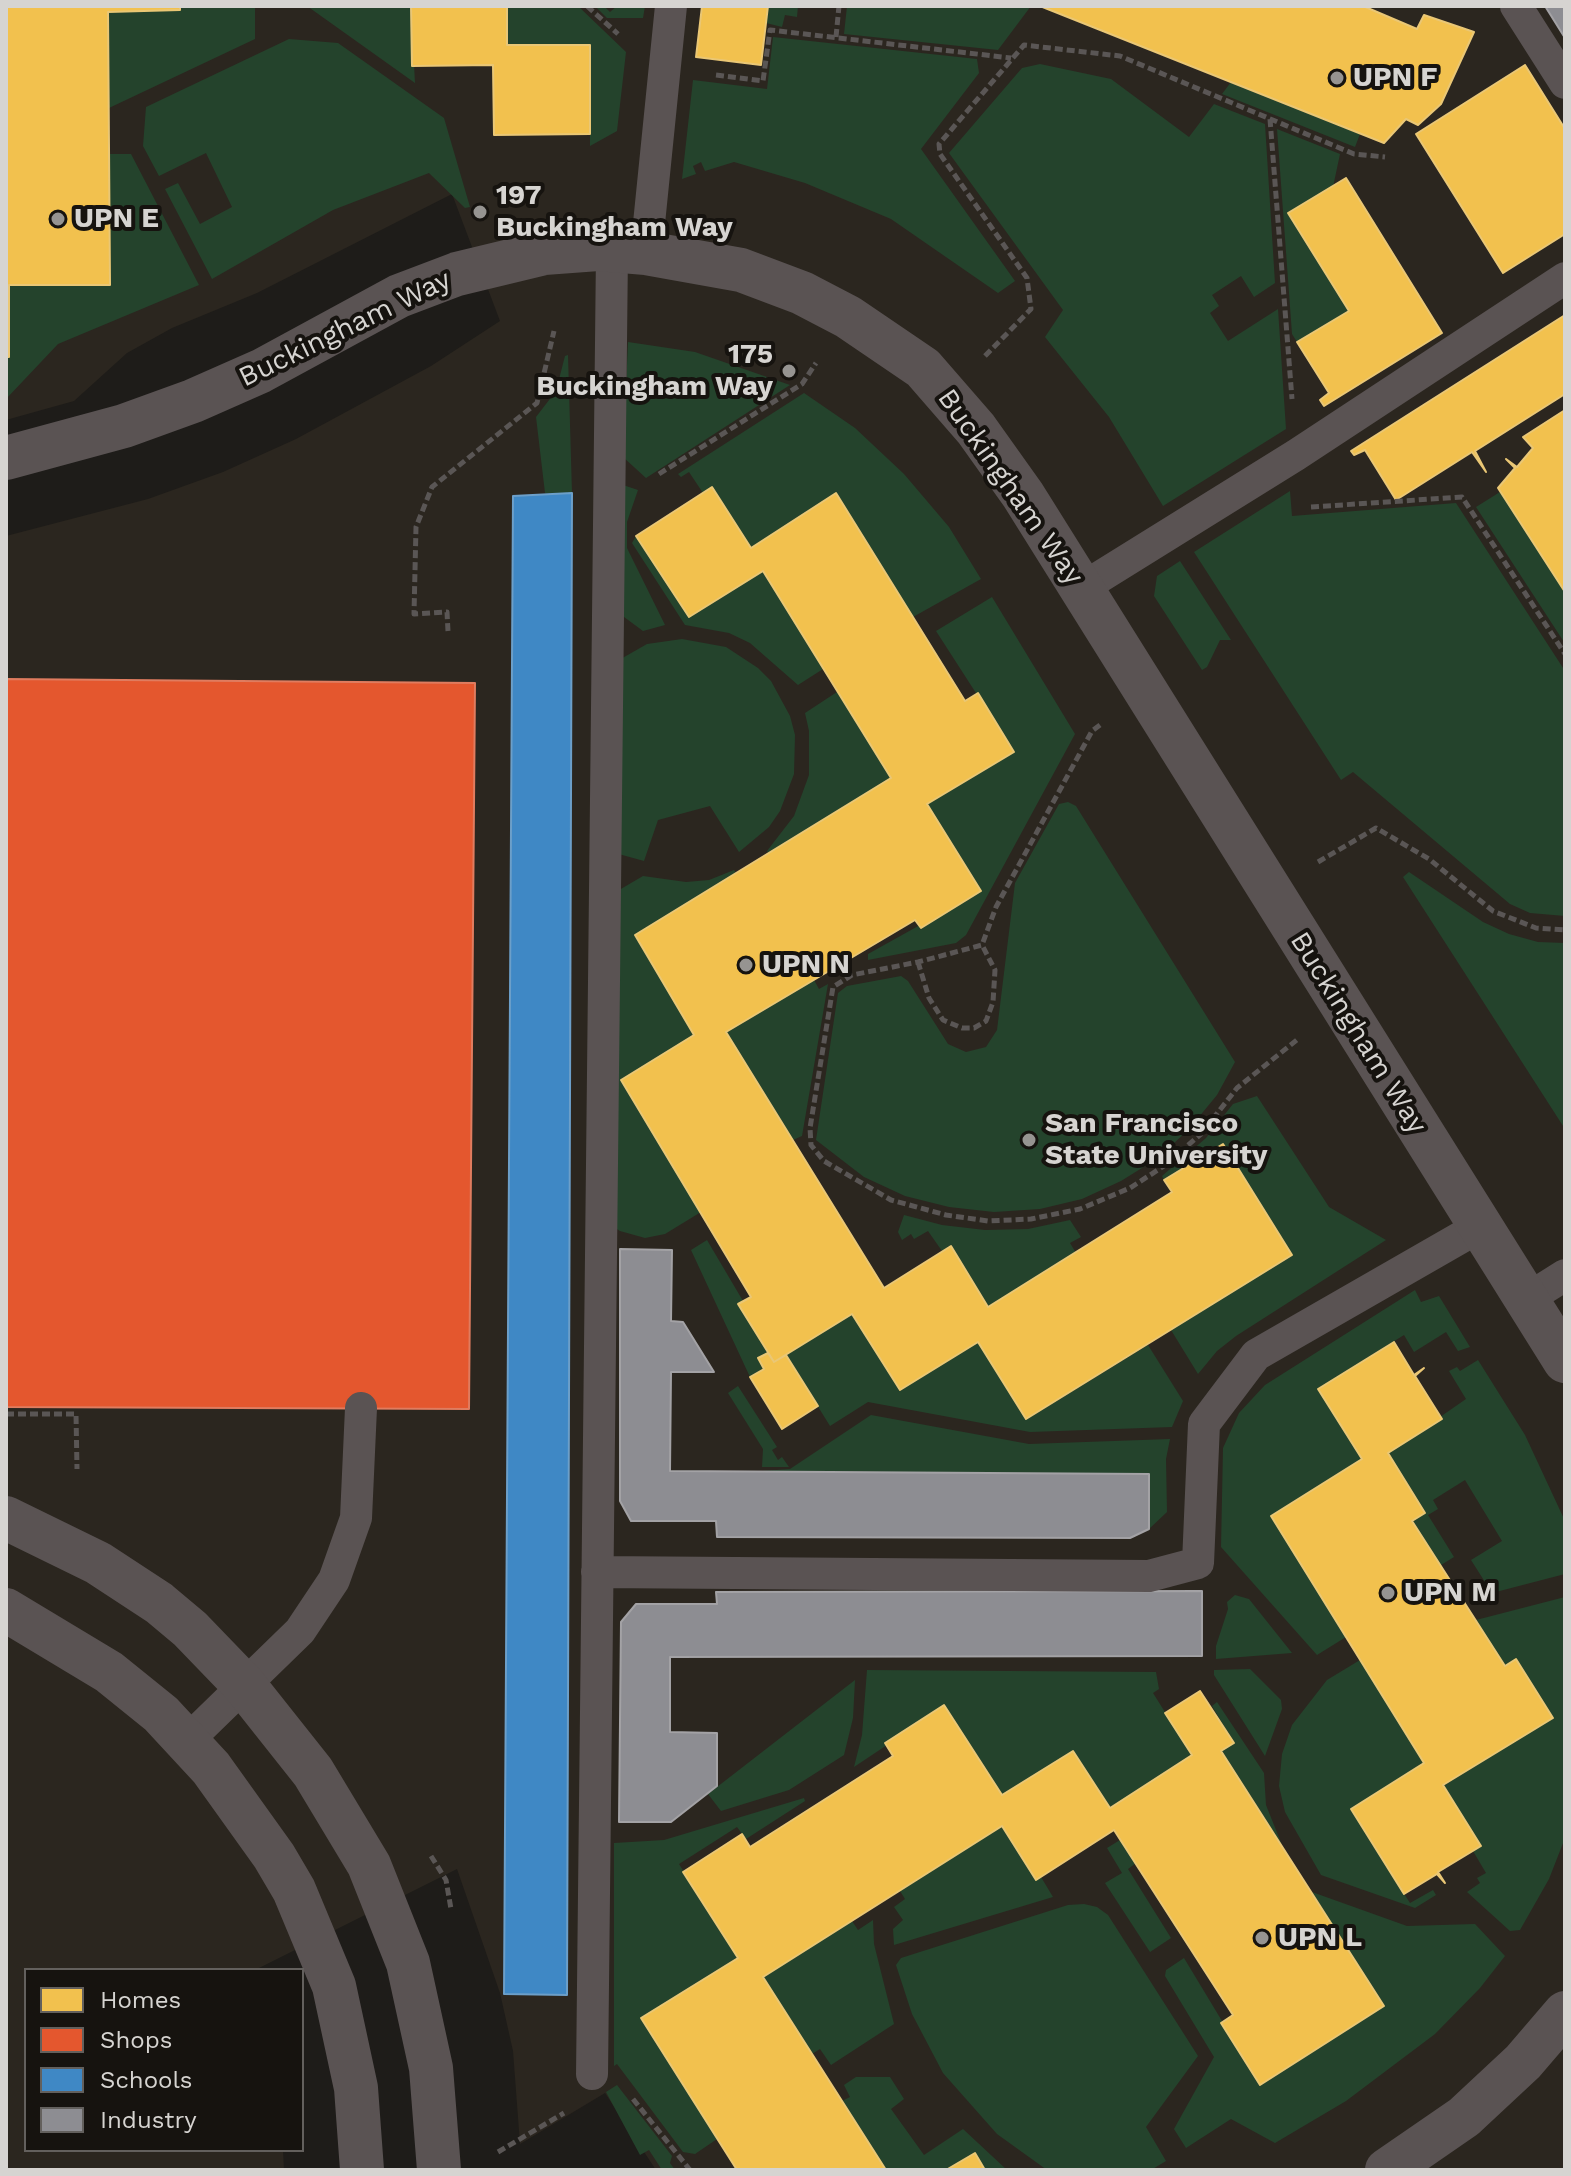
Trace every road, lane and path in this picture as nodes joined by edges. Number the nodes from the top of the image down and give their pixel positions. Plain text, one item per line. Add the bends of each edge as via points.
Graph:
1 (587, 6) edge
2 (671, 6) edge
3 (839, 6) edge
4 (1516, 6) edge
5 (836, 37) junction
6 (1012, 58) junction
7 (664, 68) junction
8 (1565, 83) edge
9 (1385, 157) dead end
10 (629, 252) junction
11 (1565, 278) edge
12 (848, 317) junction
13 (554, 331) dead end
14 (948, 394) junction
15 (6, 458) edge
16 (609, 480) junction
17 (1082, 588) junction
18 (448, 631) dead end
19 (1147, 692) junction
20 (1269, 891) junction
21 (1565, 930) edge
22 (982, 945) junction
23 (918, 962) junction
24 (1341, 1005) junction
25 (1479, 1227) junction
26 (1565, 1275) edge
27 (1527, 1299) junction
28 (1565, 1361) edge
29 (361, 1408) dead end
30 (6, 1414) edge
31 (77, 1469) dead end
32 (6, 1518) edge
33 (597, 1572) junction
34 (6, 1610) edge
35 (244, 1685) junction
36 (188, 1740) junction
37 (1565, 2013) edge
38 (592, 2074) dead end
39 (626, 2089) dead end
40 (565, 2112) dead end
41 (498, 2152) dead end
42 (362, 2170) edge
43 (439, 2170) edge
44 (690, 2170) edge
45 (1387, 2170) edge

1 - 7 path via 631,43 635,63
2 - 7 lane
3 - 5 path
4 - 8 lane
5 - 6 path
5 - 7 path via 770,30 763,81
6 - 9 path via 1024,45 1120,56 1354,154
6 - 14 path via 939,144 940,154 1027,278 1031,309
7 - 10 lane
10 - 12 street, Buckingham Way via 741,270
10 - 15 street, Buckingham Way via 544,253 457,274 399,296 261,371 193,401
10 - 16 lane
11 - 17 lane
12 - 14 street, Buckingham Way via 923,368
12 - 16 path via 802,384 644,483
13 - 18 path via 537,403 432,487 416,527 414,614 447,612
14 - 17 street, Buckingham Way via 1023,495
16 - 33 lane
17 - 19 street, Buckingham Way
19 - 20 street, Buckingham Way
19 - 22 path via 1092,731 996,907
20 - 21 path via 1376,828 1429,859 1493,911 1536,928
20 - 24 street, Buckingham Way
22 - 23 path
22 - 23 path via 995,970 993,1002 986,1021 974,1028 943,1020 929,998
23 - 24 path via 852,975 833,987 811,1145 824,1161 891,1200 988,1221 1080,1209 1130,1188 1201,1134 1237,1088
24 - 25 street, Buckingham Way
25 - 27 street, Buckingham Way
25 - 33 lane via 1256,1355 1204,1424 1198,1563 1149,1576
26 - 27 lane
27 - 28 street, Buckingham Way
29 - 35 lane via 356,1518 348,1548 300,1631
30 - 31 path via 76,1414
32 - 35 street via 130,1582 190,1629
33 - 38 lane
34 - 36 street via 109,1672
35 - 36 lane
35 - 43 street via 313,1772 385,1899 425,2031
36 - 42 street via 274,1856 322,1952 350,2056
37 - 45 street via 1523,2062 1464,2117
39 - 44 path
40 - 41 path

